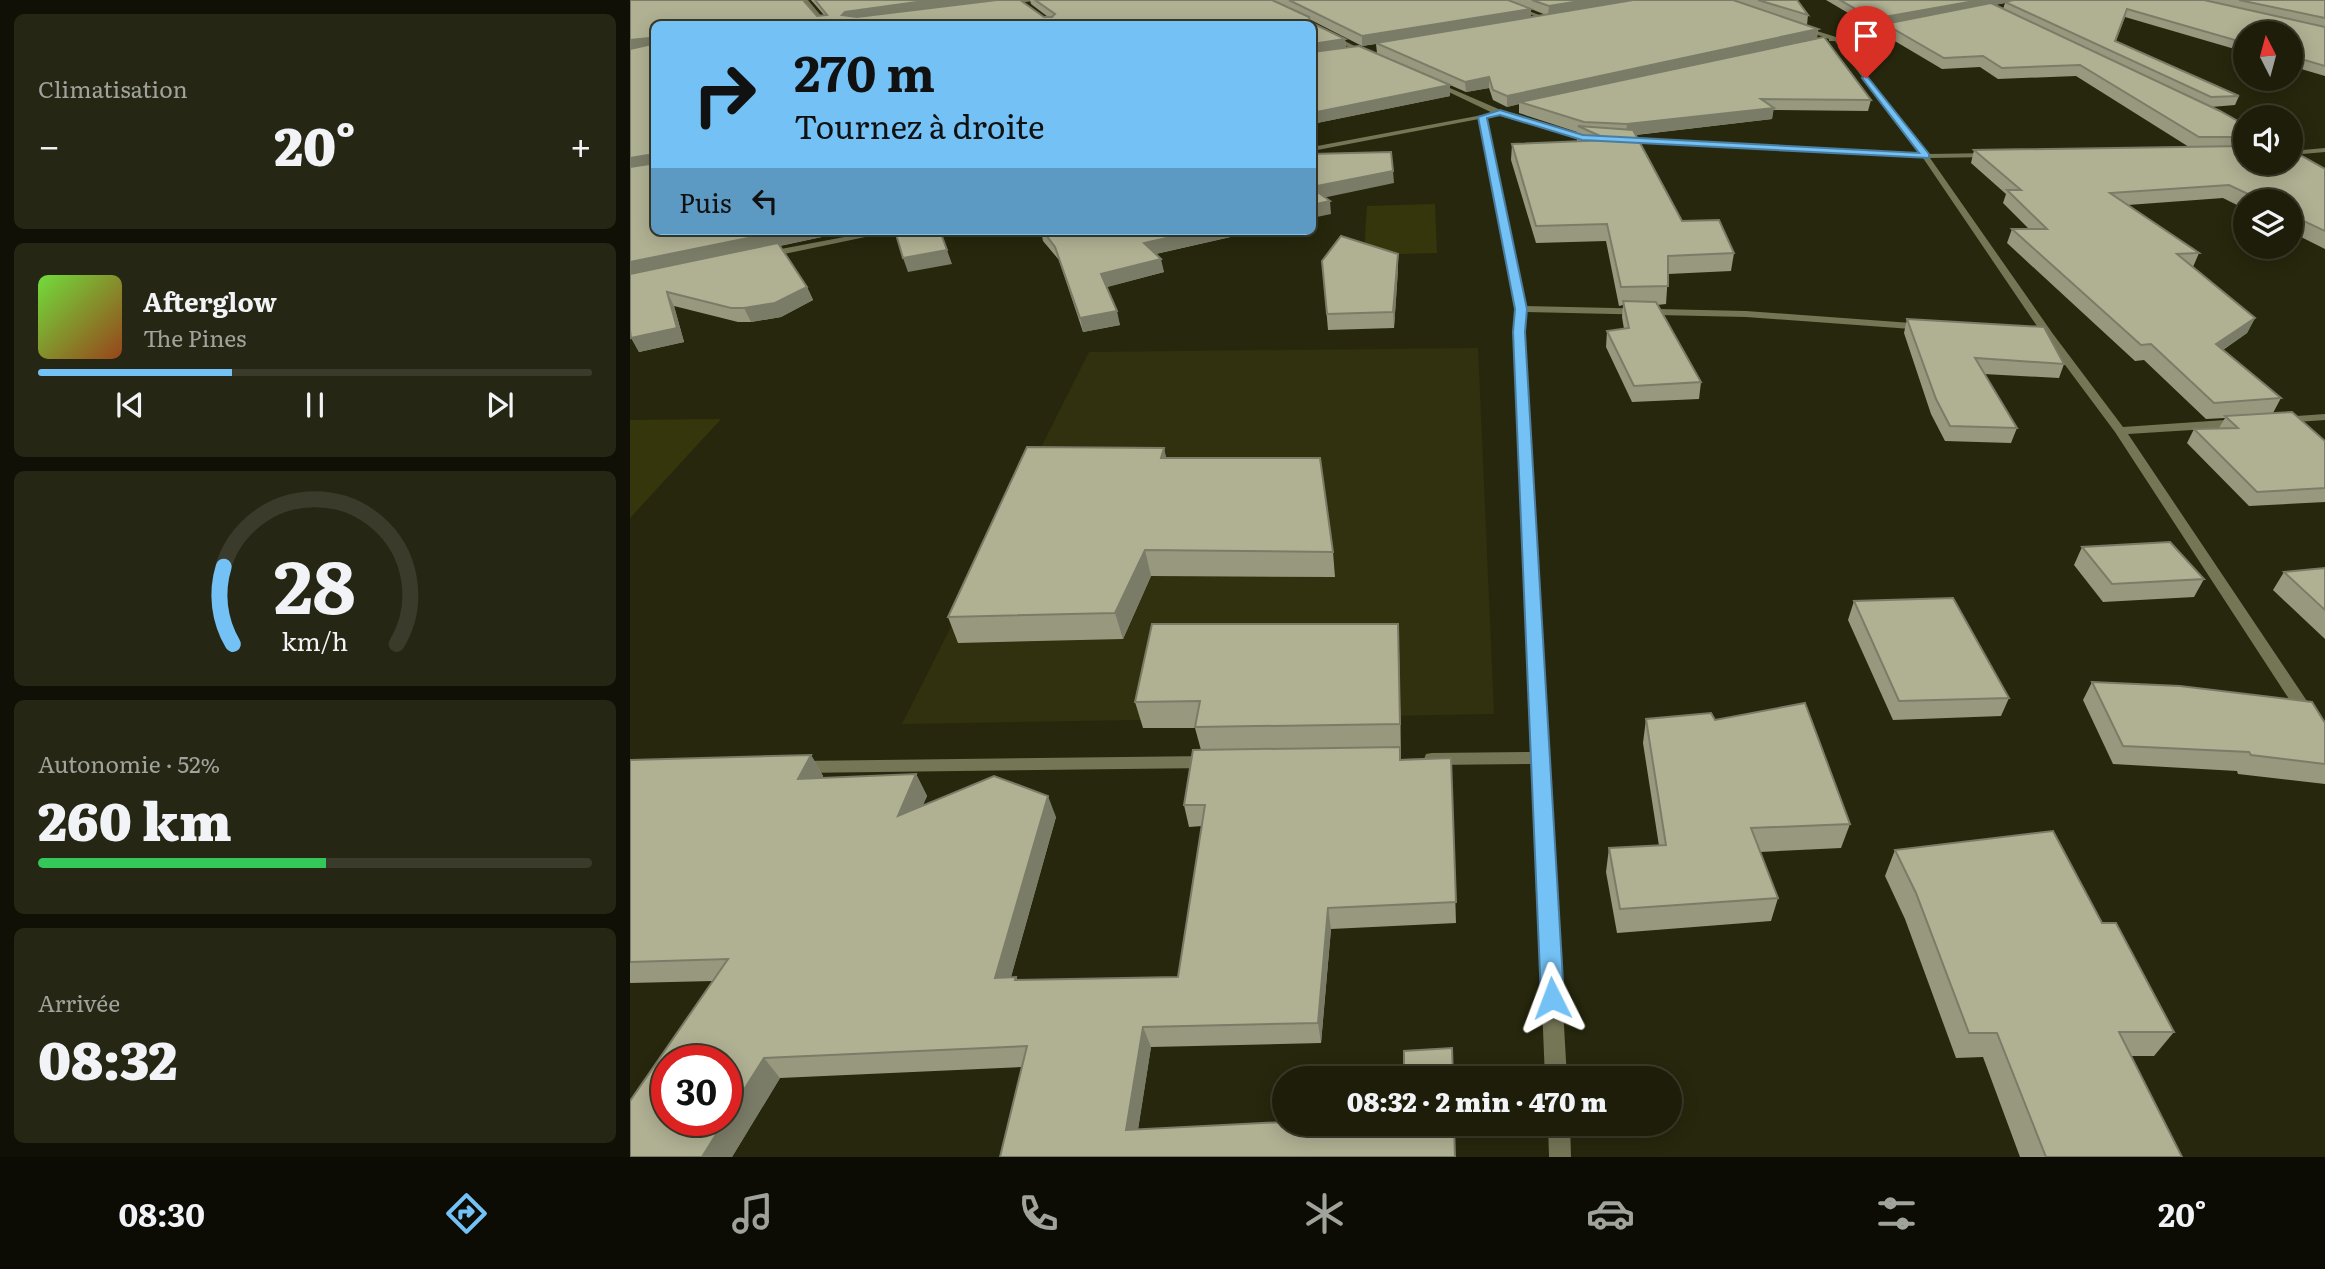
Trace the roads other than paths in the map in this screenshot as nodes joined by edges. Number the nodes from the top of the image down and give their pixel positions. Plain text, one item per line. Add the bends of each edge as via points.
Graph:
1 (805, 0) edge
2 (1036, 0) edge
3 (1494, 0) edge
4 (1018, 1) edge
5 (994, 6) edge
6 (1030, 10) edge
7 (1563, 18) edge
8 (1550, 20) junction
9 (822, 21) edge
10 (1537, 23) edge
11 (1788, 23) edge
12 (1913, 24) edge
13 (1316, 28) edge
14 (1836, 38) junction
15 (1823, 41) edge
16 (1361, 51) junction
17 (1374, 52) edge
18 (1349, 53) edge
19 (1424, 79) edge
20 (1514, 110) edge
21 (1500, 113) junction
22 (1482, 117) junction
23 (1316, 148) edge
24 (2325, 150) edge
25 (2303, 152) edge
26 (1995, 155) edge
27 (1926, 156) junction
28 (869, 235) edge
29 (750, 258) edge
30 (1521, 309) junction
31 (1939, 328) edge
32 (2035, 335) edge
33 (2049, 336) junction
34 (2325, 417) edge
35 (2270, 421) edge
36 (2256, 422) edge
37 (2120, 431) junction
38 (2325, 741) edge
39 (1539, 758) junction
40 (1413, 759) edge
41 (1231, 762) edge
42 (784, 767) edge
43 (1555, 1066) edge
44 (1559, 1136) edge
45 (1560, 1157) edge

1 - 9 street
2 - 4 street
3 - 8 street
4 - 5 street
4 - 6 street
7 - 8 street
8 - 10 street
11 - 14 street
12 - 14 street
13 - 16 street
14 - 15 street
14 - 27 street
16 - 17 street
16 - 18 street
19 - 21 street
20 - 21 street
21 - 22 street
21 - 27 street via 1582,138
22 - 23 street
22 - 30 street
24 - 25 street
26 - 27 street
27 - 33 street
28 - 29 street
30 - 31 street via 1746,314
30 - 39 street
32 - 33 street
33 - 37 street
34 - 35 street
36 - 37 street
37 - 38 street
39 - 40 street
39 - 43 street
41 - 42 street
44 - 45 street

